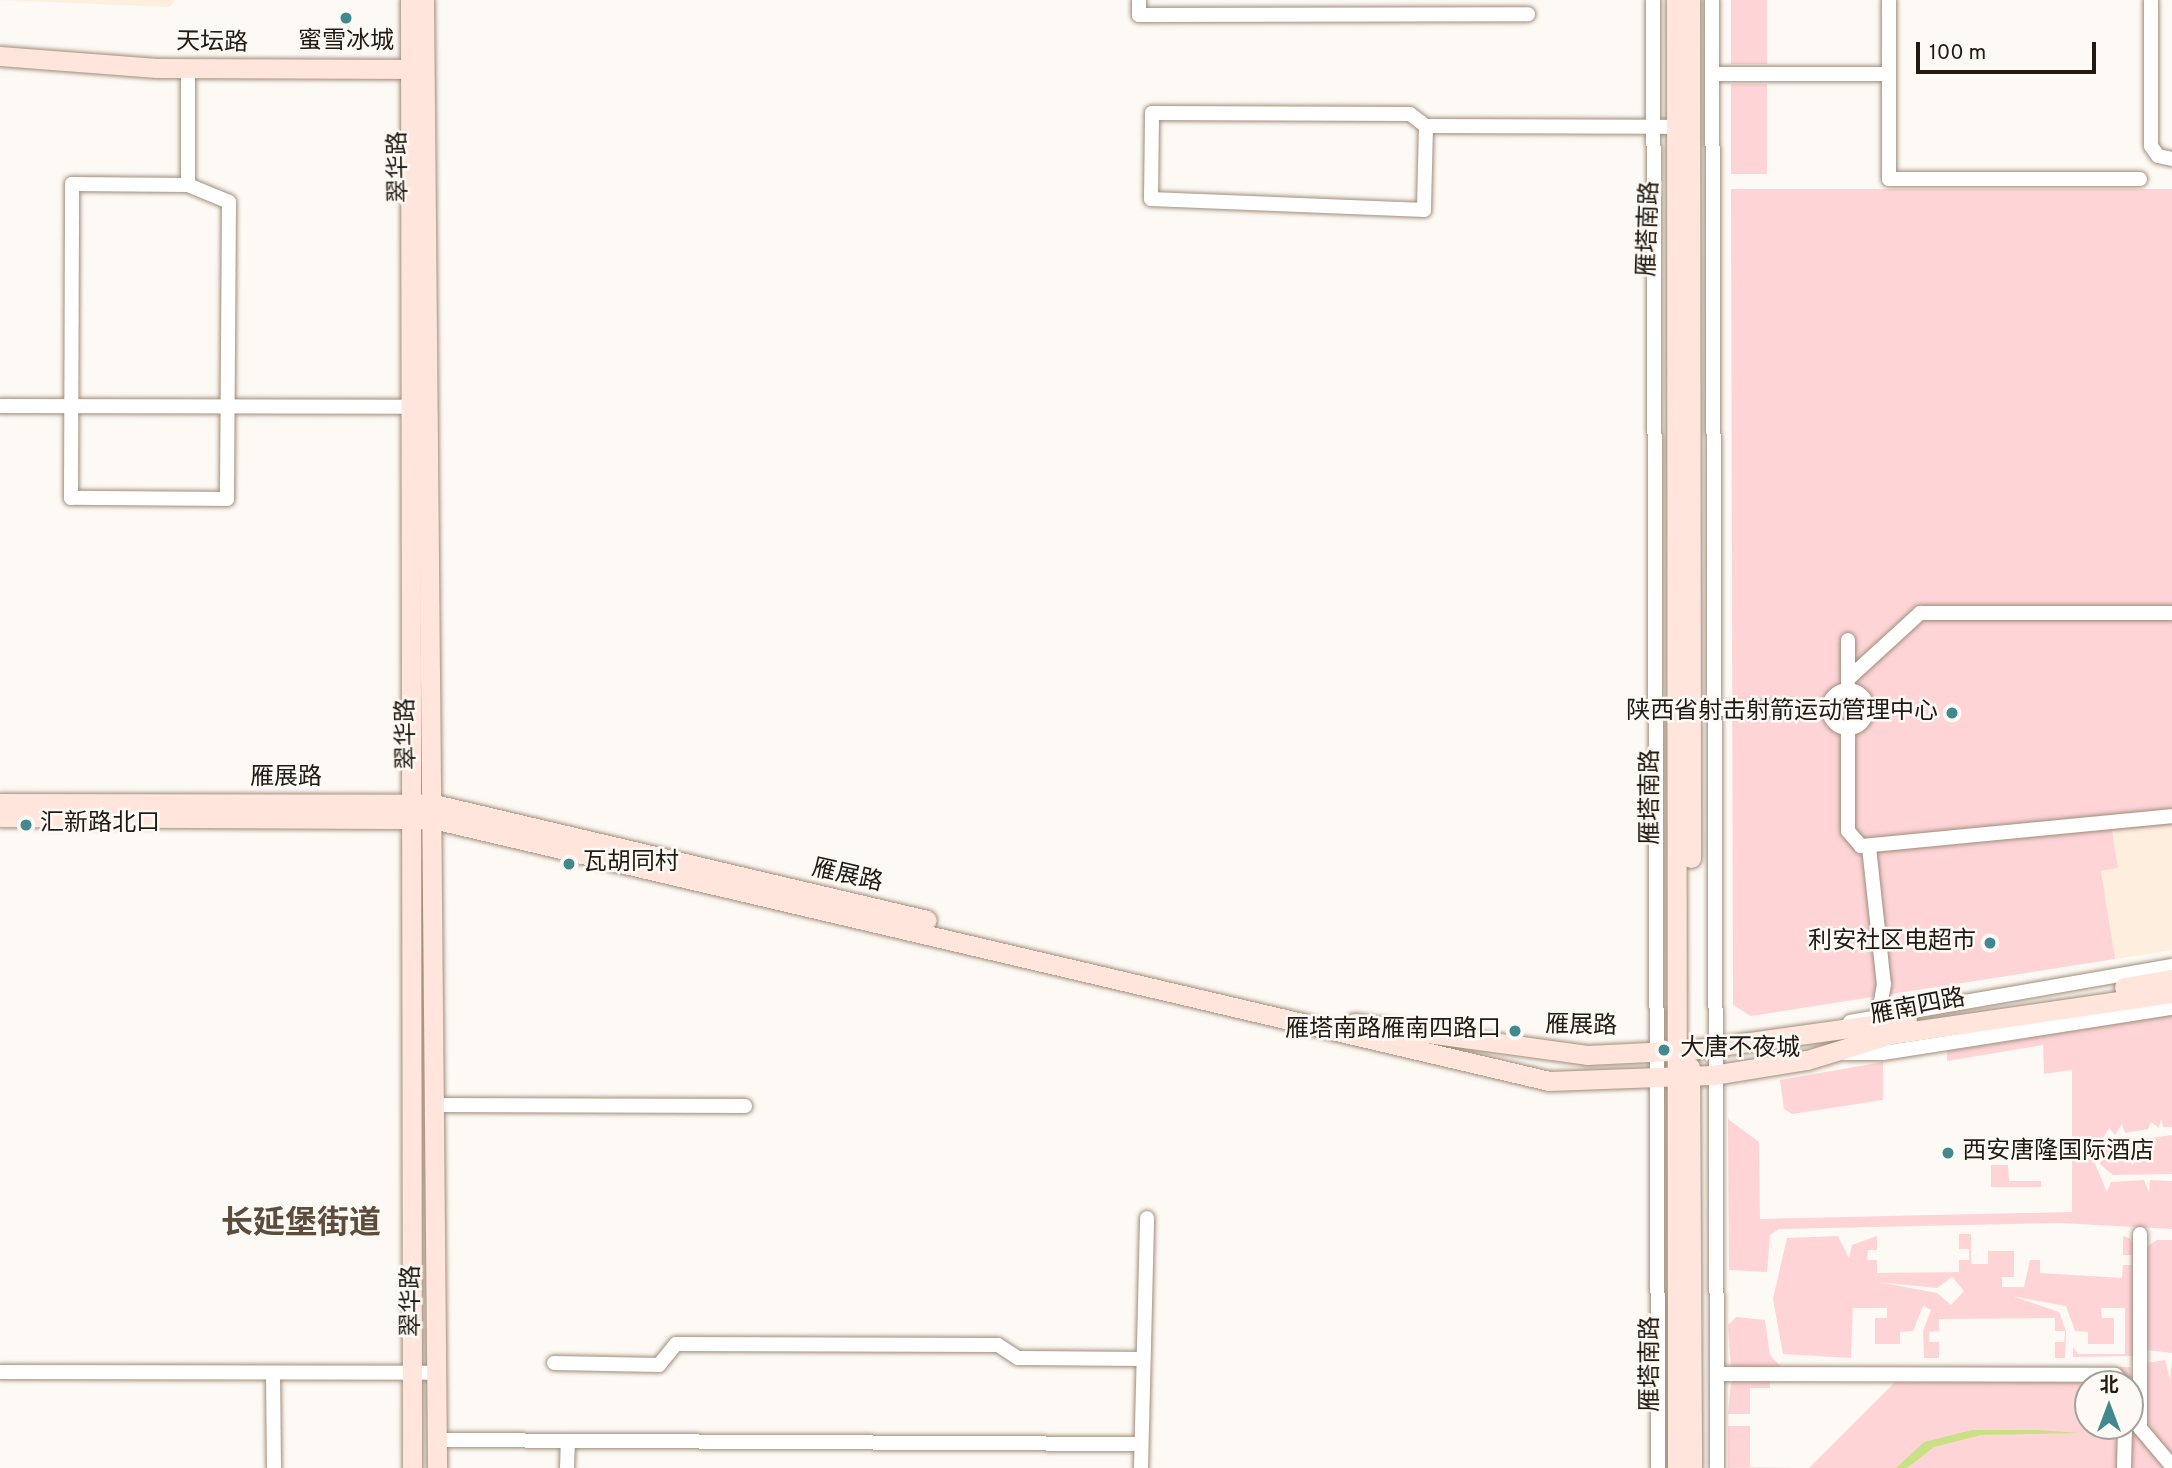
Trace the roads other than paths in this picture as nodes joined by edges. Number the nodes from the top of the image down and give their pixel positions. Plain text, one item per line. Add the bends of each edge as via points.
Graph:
1 (410, 0) edge
2 (424, 0) edge
3 (1139, 0) edge
4 (1653, 0) edge
5 (1676, 0) edge
6 (1690, 0) edge
7 (1712, 0) edge
8 (1889, 0) edge
9 (2151, 0) edge
10 (1246, 7) edge
11 (1528, 14) dead end
12 (0, 56) edge
13 (188, 68) junction
14 (417, 70) junction
15 (1712, 74) junction
16 (1889, 74) junction
17 (1426, 126) junction
18 (1653, 127) junction
19 (1684, 127) junction
20 (2172, 159) edge
21 (2140, 179) dead end
22 (188, 185) junction
23 (0, 405) edge
24 (72, 405) junction
25 (228, 406) junction
26 (412, 407) junction
27 (2172, 613) edge
28 (1848, 640) dead end
29 (1848, 684) junction
30 (1712, 709) junction
31 (1829, 709) junction
32 (1690, 710) junction
33 (1848, 728) junction
34 (0, 803) edge
35 (413, 812) junction
36 (434, 812) junction
37 (2172, 816) edge
38 (0, 817) edge
39 (1869, 847) junction
40 (2172, 966) edge
41 (2172, 979) edge
42 (2172, 993) edge
43 (2172, 1008) edge
44 (1879, 1012) junction
45 (1833, 1027) junction
46 (1712, 1046) junction
47 (1685, 1050) junction
48 (1654, 1052) junction
49 (1837, 1053) junction
50 (1713, 1075) junction
51 (1654, 1079) junction
52 (1682, 1079) junction
53 (436, 1105) junction
54 (745, 1106) dead end
55 (1147, 1219) dead end
56 (2140, 1234) dead end
57 (1143, 1359) junction
58 (554, 1363) dead end
59 (0, 1372) edge
60 (273, 1373) junction
61 (412, 1373) junction
62 (438, 1373) junction
63 (1717, 1374) junction
64 (2074, 1375) edge
65 (1717, 1424) junction
66 (1675, 1425) junction
67 (437, 1440) junction
68 (2124, 1440) edge
69 (568, 1441) junction
70 (1141, 1444) junction
71 (2172, 1466) edge
72 (274, 1468) edge
73 (412, 1468) edge
74 (437, 1468) edge
75 (567, 1468) edge
76 (1141, 1468) edge
77 (1658, 1468) edge
78 (1677, 1468) edge
79 (1692, 1468) edge
80 (1717, 1468) edge
81 (2123, 1468) edge

1 - 14 main road, 翠华路
2 - 14 main road, 翠华路
3 - 10 street via 1139,15
4 - 18 street
5 - 19 main road, 雁塔南路
6 - 19 main road, 雁塔南路
7 - 15 street
8 - 16 street
9 - 20 street via 2151,146 2158,156
10 - 11 street
12 - 13 main road, 天坛路
13 - 14 main road, 天坛路
13 - 22 street
14 - 26 main road, 翠华路
14 - 36 main road, 翠华路
15 - 16 street
15 - 30 street
16 - 21 street via 1889,179
17 - 17 street via 1410,114 1152,113 1151,199 1424,210
17 - 18 street
18 - 19 street
18 - 48 street
19 - 32 main road, 雁塔南路
19 - 47 main road, 雁塔南路
22 - 24 street via 72,184
22 - 25 street via 229,202
23 - 24 street
24 - 25 street
24 - 25 street via 71,498 227,499
25 - 26 street
26 - 35 main road, 翠华路
27 - 29 street via 1920,613
28 - 29 street
29 - 31 street via 1834,696
29 - 33 street via 1867,709 1861,723
30 - 31 street
30 - 32 street
30 - 46 street
31 - 33 street via 1834,723
32 - 47 main road, 雁塔南路
33 - 39 street via 1848,831
34 - 35 main road, 雁展路
35 - 36 main road, 雁展路
35 - 38 main road, 雁展路
35 - 61 main road, 翠华路
36 - 48 main road, 雁展路 via 1374,1027 1556,1054
36 - 51 main road, 雁展路 via 1478,1068 1549,1081
36 - 53 main road, 翠华路
37 - 39 street
39 - 44 street via 1884,984
40 - 44 street
41 - 45 main road, 雁南四路
42 - 49 main road, 雁南四路 via 1892,1034
43 - 49 street via 1883,1053
44 - 45 street
45 - 46 main road, 雁南四路
46 - 47 main road, 雁南四路
46 - 50 street
47 - 48 main road, 雁展路
47 - 52 main road, 雁塔南路
48 - 51 street
49 - 50 main road, 雁南四路
50 - 52 main road, 雁南四路
50 - 63 street
51 - 52 main road, 雁展路
51 - 66 street
52 - 66 main road, 雁塔南路
53 - 54 street
53 - 62 main road, 翠华路
55 - 57 street
56 - 71 street via 2140,1428
57 - 58 street via 1018,1358 998,1345 676,1344 659,1365
57 - 70 street
59 - 60 street
60 - 61 street
60 - 72 street
61 - 62 street
61 - 73 main road, 翠华路
62 - 67 main road, 翠华路
63 - 64 street
63 - 65 street
65 - 66 street
65 - 80 street
66 - 77 street
66 - 78 main road, 雁塔南路
66 - 79 main road, 雁塔南路
67 - 69 street
67 - 74 main road, 翠华路
68 - 81 street
69 - 70 street
69 - 75 street
70 - 76 street

